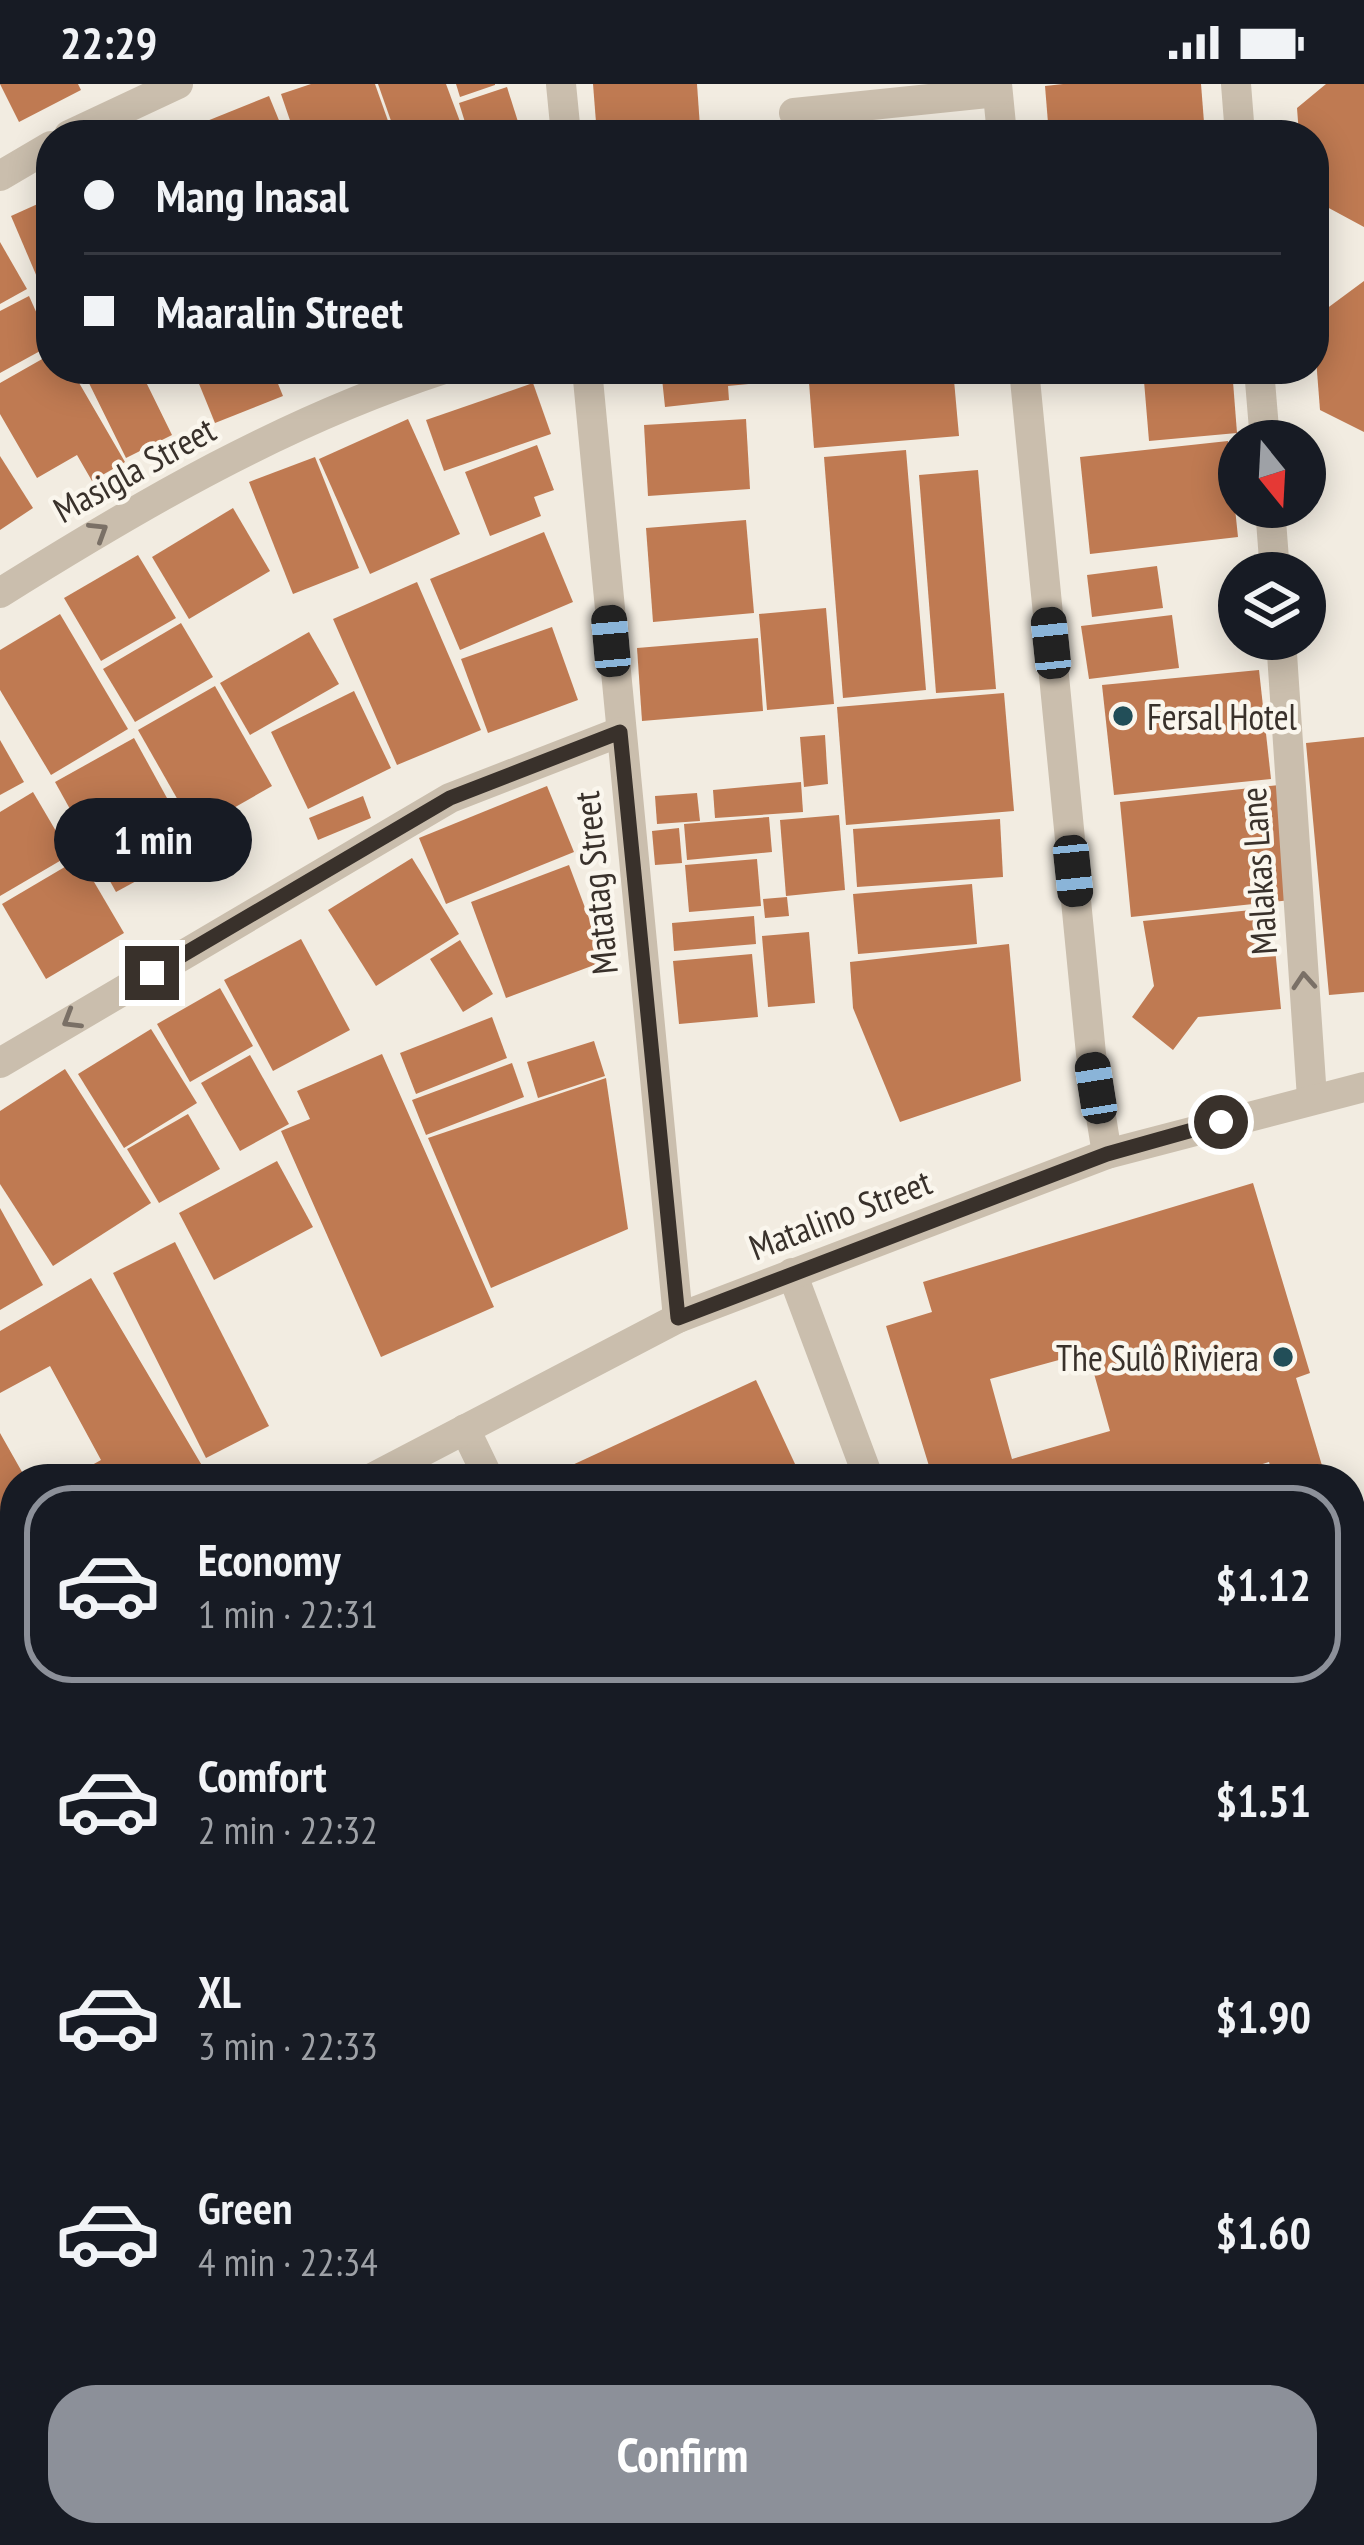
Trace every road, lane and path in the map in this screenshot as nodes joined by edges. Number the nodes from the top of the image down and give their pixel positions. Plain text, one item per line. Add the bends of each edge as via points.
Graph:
1 (178, 84) edge
2 (561, 84) edge
3 (1236, 84) edge
4 (997, 88) edge
5 (794, 113) dead end
6 (101, 120) edge
7 (565, 120) edge
8 (1000, 120) edge
9 (1239, 120) edge
10 (36, 155) edge
11 (0, 176) edge
12 (397, 384) edge
13 (587, 384) edge
14 (1025, 384) edge
15 (1260, 384) edge
16 (1263, 420) edge
17 (0, 592) edge
18 (1282, 660) edge
19 (620, 732) junction
20 (0, 1063) edge
21 (1364, 1087) edge
22 (1312, 1098) junction
23 (1107, 1154) junction
24 (792, 1273) junction
25 (678, 1318) junction
26 (465, 1429) junction
27 (398, 1464) edge
28 (482, 1464) edge
29 (863, 1464) edge

1 - 6 street
2 - 7 street
3 - 9 street
4 - 5 street
4 - 8 street
10 - 11 street
17 -> 12 street, Masigla Street via 161,492
13 - 19 street, Matatag Street
14 - 23 street
15 - 16 street
22 -> 18 street, Malakas Lane
19 -> 20 street via 450,798
19 - 25 street, Matatag Street
21 - 22 street, Matalino Street
22 - 23 street, Matalino Street
23 - 24 street, Matalino Street
24 - 25 street, Matalino Street
24 - 29 street
25 - 26 street, Matalino Street
26 - 27 street, Matalino Street
26 - 28 street

